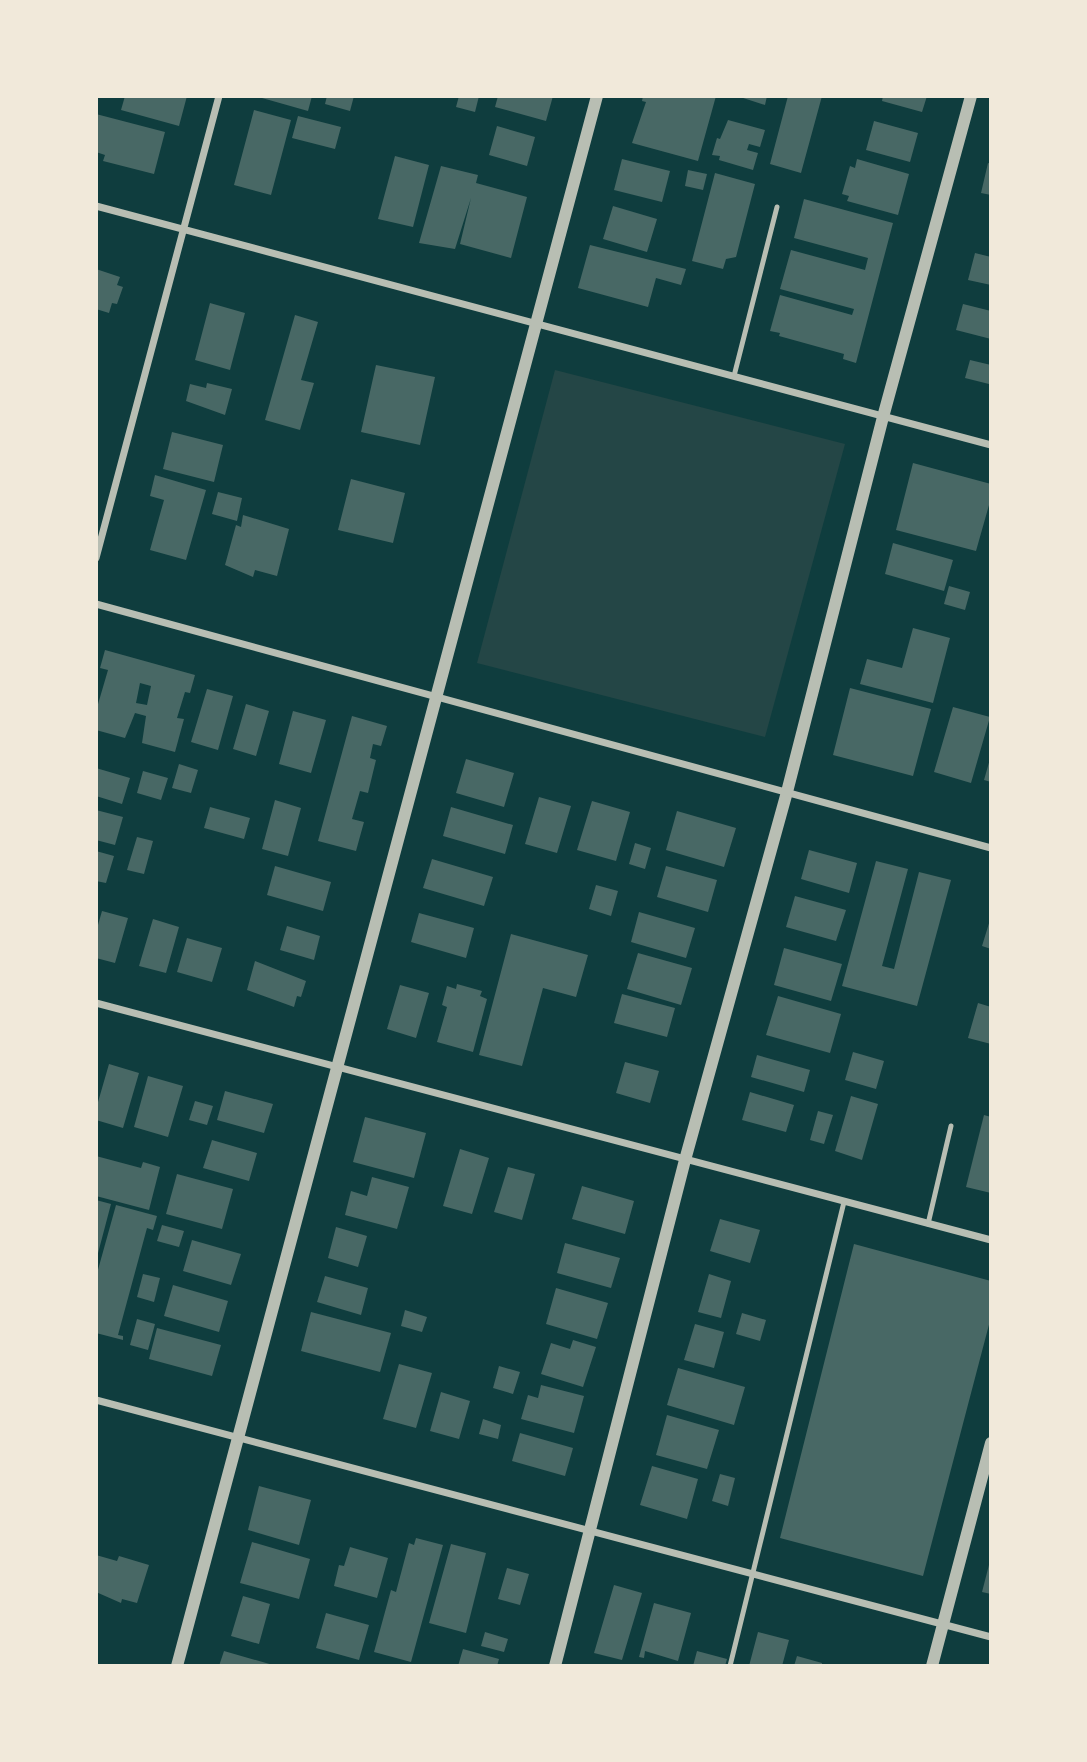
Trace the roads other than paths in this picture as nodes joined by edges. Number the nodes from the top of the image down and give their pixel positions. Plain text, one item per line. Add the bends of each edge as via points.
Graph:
1 (219, 96) edge
2 (597, 96) edge
3 (971, 96) edge
4 (96, 206) edge
5 (777, 207) dead end
6 (184, 230) junction
7 (537, 323) junction
8 (734, 376) junction
9 (883, 416) junction
10 (991, 445) edge
11 (96, 558) edge
12 (96, 604) edge
13 (437, 695) junction
14 (788, 792) junction
15 (991, 848) edge
16 (96, 1003) edge
17 (338, 1066) junction
18 (951, 1126) dead end
19 (685, 1160) junction
20 (845, 1202) junction
21 (928, 1224) junction
22 (991, 1240) edge
23 (96, 1400) edge
24 (238, 1437) junction
25 (991, 1443) edge
26 (592, 1531) junction
27 (751, 1573) junction
28 (943, 1624) junction
29 (991, 1637) edge
30 (177, 1666) edge
31 (555, 1666) edge
32 (730, 1666) edge
33 (932, 1666) edge

1 - 6 street
2 - 7 street
3 - 9 street
4 - 6 street
5 - 8 lane
6 - 7 street
6 - 11 street
7 - 8 street
7 - 13 street
8 - 9 street
9 - 10 street
9 - 14 street
12 - 13 street
13 - 14 street
13 - 17 street
14 - 15 street
14 - 19 street
16 - 17 street
17 - 19 street
17 - 24 street
18 - 21 lane
19 - 20 street
19 - 26 street
20 - 21 street
20 - 27 lane
21 - 22 street
23 - 24 street
24 - 26 street
24 - 30 street
25 - 28 street
26 - 27 street
26 - 31 street
27 - 28 street
27 - 32 lane
28 - 29 street
28 - 33 street

